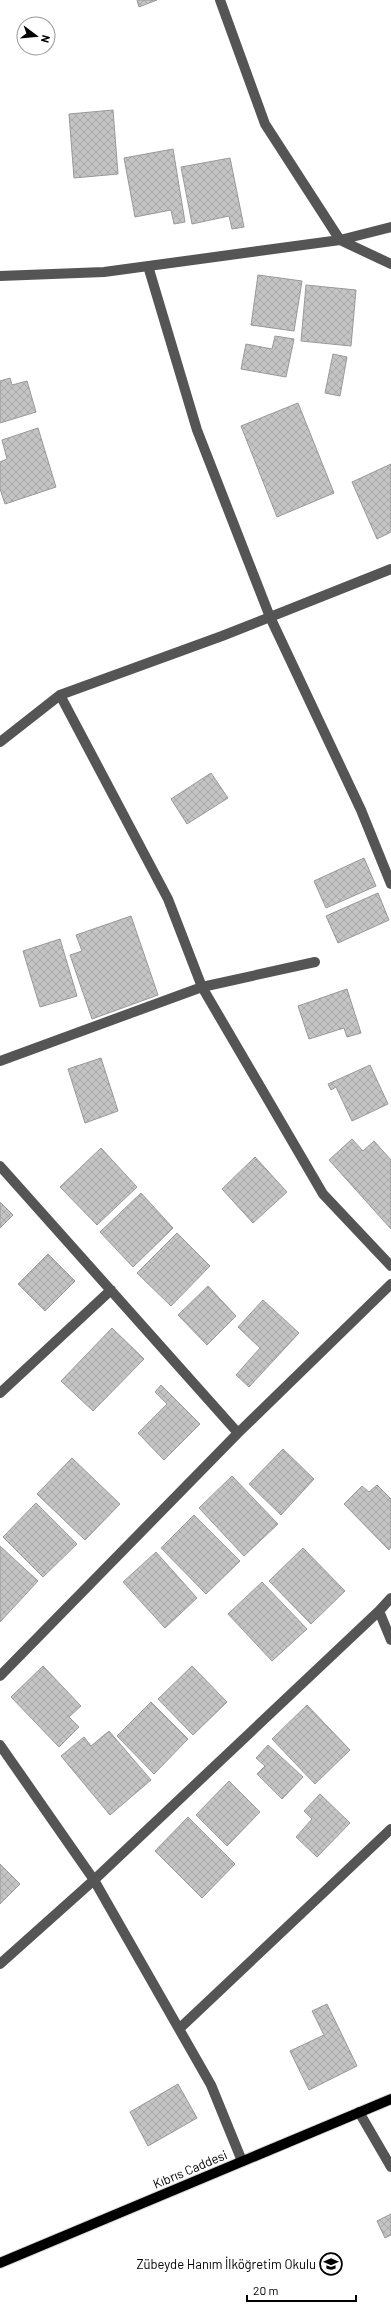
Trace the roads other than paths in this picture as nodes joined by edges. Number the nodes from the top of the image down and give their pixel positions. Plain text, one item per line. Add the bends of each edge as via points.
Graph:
1 (220, 0) edge
2 (391, 227) edge
3 (340, 240) junction
4 (391, 264) edge
5 (148, 266) junction
6 (0, 276) edge
7 (391, 569) edge
8 (270, 617) junction
9 (60, 695) junction
10 (0, 742) edge
11 (391, 884) edge
12 (315, 962) dead end
13 (202, 987) junction
14 (0, 1061) edge
15 (0, 1166) edge
16 (391, 1266) edge
17 (391, 1284) edge
18 (111, 1290) junction
19 (0, 1393) edge
20 (238, 1433) junction
21 (391, 1598) edge
22 (379, 1611) junction
23 (391, 1640) edge
24 (0, 1676) edge
25 (0, 1745) edge
26 (391, 1829) edge
27 (94, 1880) junction
28 (0, 1964) edge
29 (179, 2029) junction
30 (391, 2099) edge
31 (359, 2112) junction
32 (242, 2161) junction
33 (391, 2167) edge
34 (0, 2263) edge

1 - 3 street via 265,124
2 - 3 street
3 - 4 street
3 - 5 street
5 - 6 street via 104,272
5 - 8 street via 197,430
7 - 8 street
8 - 9 street
8 - 11 street via 361,810
9 - 10 street
9 - 13 street via 168,899
12 - 13 street
13 - 14 street
13 - 16 street via 323,1194
15 - 18 street
17 - 20 street
18 - 19 street
18 - 20 street
20 - 24 street
21 - 22 street
22 - 23 street
22 - 27 street
25 - 27 street
26 - 29 street
27 - 28 street
27 - 29 street
29 - 32 street via 211,2085
30 - 31 main road, Kıbrıs Caddesi
31 - 32 main road, Kıbrıs Caddesi
31 - 33 street
32 - 34 main road, Kıbrıs Caddesi

